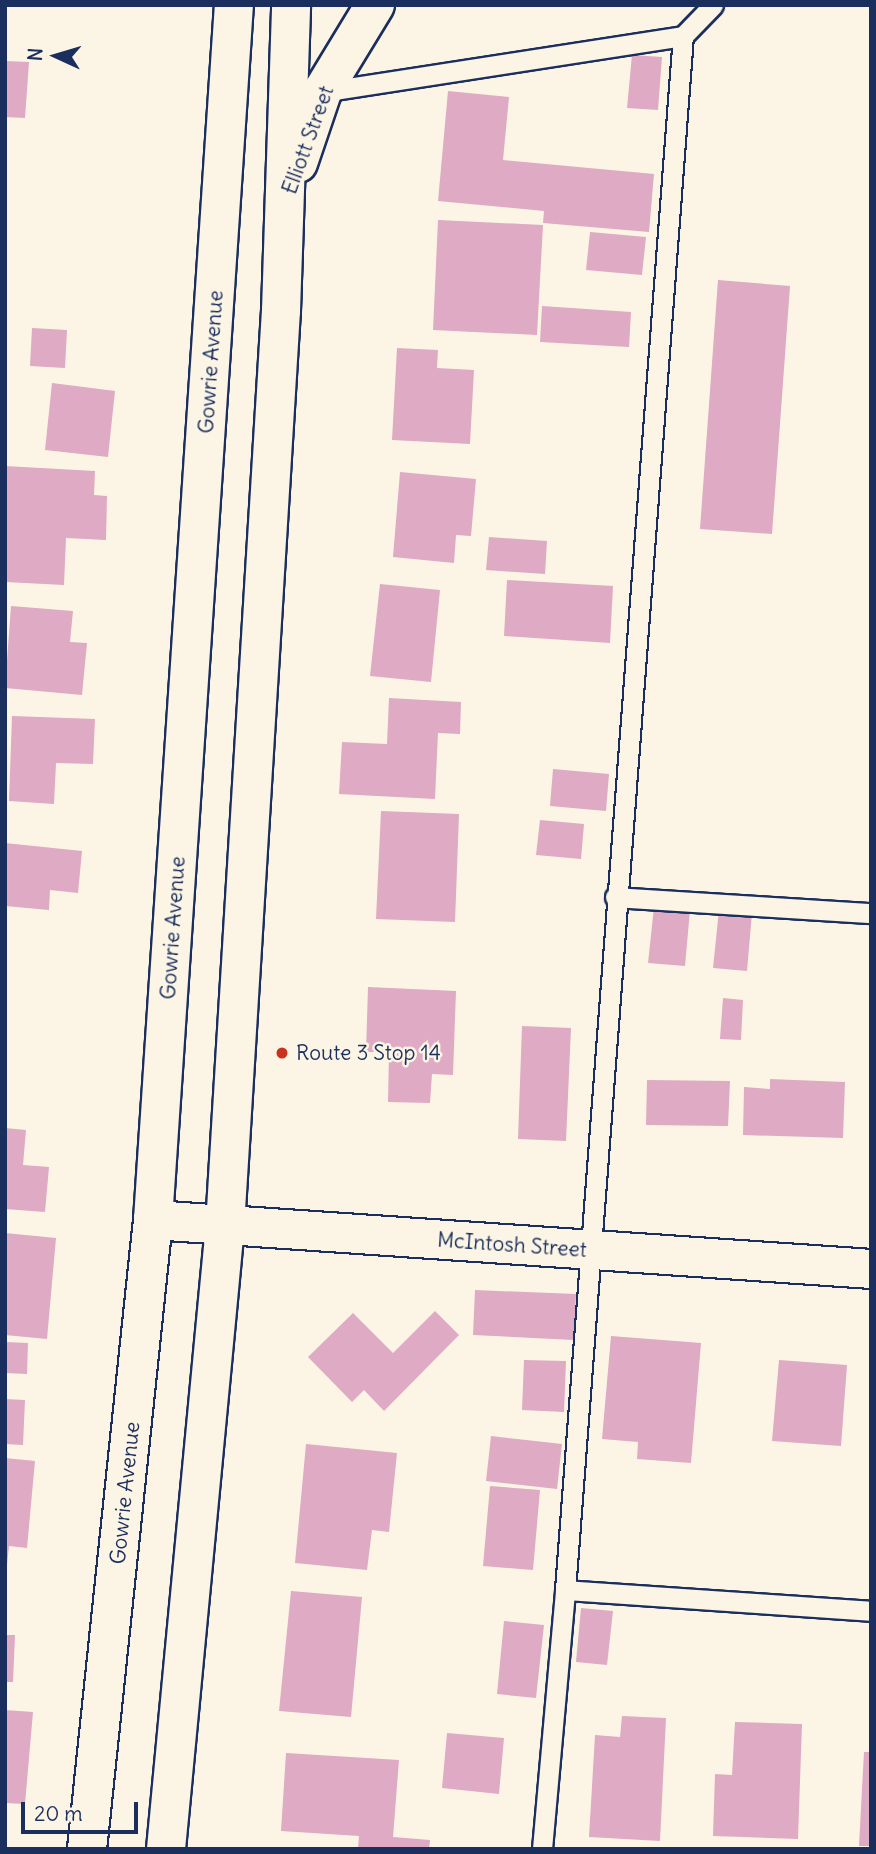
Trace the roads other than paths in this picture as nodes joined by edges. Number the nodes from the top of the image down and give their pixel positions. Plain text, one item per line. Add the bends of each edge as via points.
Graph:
1 (234, 5) edge
2 (291, 5) edge
3 (375, 5) edge
4 (713, 5) edge
5 (683, 36) junction
6 (322, 92) junction
7 (285, 204) junction
8 (615, 897) junction
9 (871, 913) edge
10 (153, 1220) junction
11 (225, 1226) junction
12 (588, 1250) junction
13 (871, 1269) edge
14 (565, 1590) junction
15 (871, 1611) edge
16 (87, 1849) edge
17 (166, 1849) edge
18 (542, 1849) edge

1 - 10 street, Gowrie Avenue
2 - 7 street
3 - 6 street, Elliott Street
4 - 5 lane
5 - 6 lane
5 - 8 lane
6 - 7 street, Elliott Street
7 - 11 street
8 - 9 lane
8 - 12 lane
10 - 11 street, McIntosh Street
10 - 16 street, Gowrie Avenue
11 - 12 street, McIntosh Street
11 - 17 street
12 - 13 street, McIntosh Street
12 - 14 lane
14 - 15 lane
14 - 18 lane

